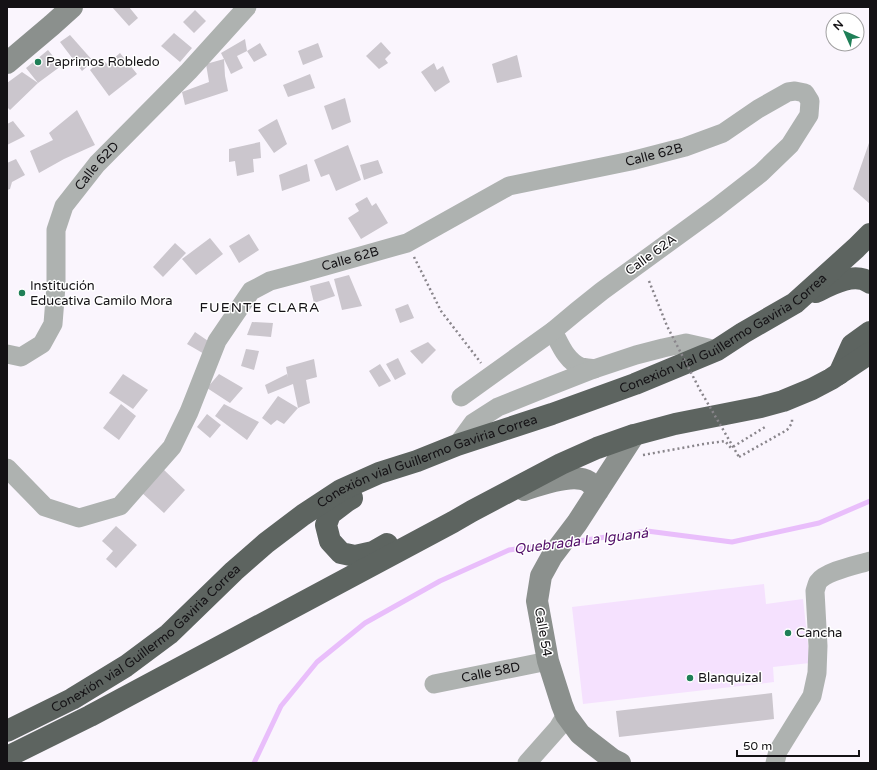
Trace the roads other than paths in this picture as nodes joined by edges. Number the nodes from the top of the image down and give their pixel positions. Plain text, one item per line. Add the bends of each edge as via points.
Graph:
1 (72, 7) edge
2 (247, 7) edge
3 (7, 63) edge
4 (805, 93) joint
5 (870, 234) edge
6 (870, 283) edge
7 (795, 303) junction
8 (553, 331) junction
9 (870, 332) edge
10 (717, 350) junction
11 (870, 353) edge
12 (14, 355) edge
13 (594, 369) junction
14 (838, 375) junction
15 (548, 387) junction
16 (461, 397) dead end
17 (634, 435) junction
18 (457, 445) junction
19 (417, 461) junction
20 (7, 468) edge
21 (598, 492) junction
22 (493, 500) junction
23 (453, 522) junction
24 (870, 561) edge
25 (548, 661) junction
26 (434, 684) dead end
27 (566, 715) junction
28 (7, 731) edge
29 (7, 757) edge
30 (527, 763) edge
31 (620, 763) edge
32 (775, 763) edge

1 - 3 street
2 - 12 street, Calle 62D via 189,72 97,164 64,206 56,230 53,324 42,344
4 - 8 street, Calle 62A via 810,101 809,114 790,145 761,173 602,291
4 - 20 street, Calle 62B via 788,92 758,109 723,134 685,147 509,186 407,243 270,281 252,291 217,341 172,447 120,506 79,518 45,507
5 - 7 highway, Conexión vial Guillermo Gaviria Correa
6 - 7 highway via 855,278 842,280
7 - 10 highway, Conexión vial Guillermo Gaviria Correa
8 - 13 street via 570,360 580,367
8 - 15 street via 558,371
8 - 16 street, Calle 62A
9 - 14 highway via 852,345
10 - 13 street via 686,343 636,355
10 - 18 highway, Conexión vial Guillermo Gaviria Correa via 635,384
11 - 14 highway, Conexión vial Guillermo Gaviria Correa
13 - 15 street
14 - 17 highway, Conexión vial Guillermo Gaviria Correa via 783,401
15 - 18 street via 498,407 473,423
17 - 21 street, Calle 54
17 - 22 highway, Conexión vial Guillermo Gaviria Correa via 561,464
18 - 19 highway, Conexión vial Guillermo Gaviria Correa
19 - 23 highway via 394,477 347,501 330,514 326,525 330,541 341,553 356,556 374,552 399,536
19 - 28 highway, Conexión vial Guillermo Gaviria Correa via 379,473 341,490 266,543 168,634 126,666 72,699
21 - 22 street via 589,482 579,478 558,479
21 - 25 street, Calle 54 via 552,556 541,576 537,601
22 - 23 highway, Conexión vial Guillermo Gaviria Correa
23 - 29 highway, Conexión vial Guillermo Gaviria Correa via 90,716
24 - 32 street via 824,576 818,582 815,591 818,673 812,696 778,751
25 - 26 street, Calle 58D
25 - 27 street, Calle 54
27 - 30 street
27 - 31 street, Calle 54 via 580,734

